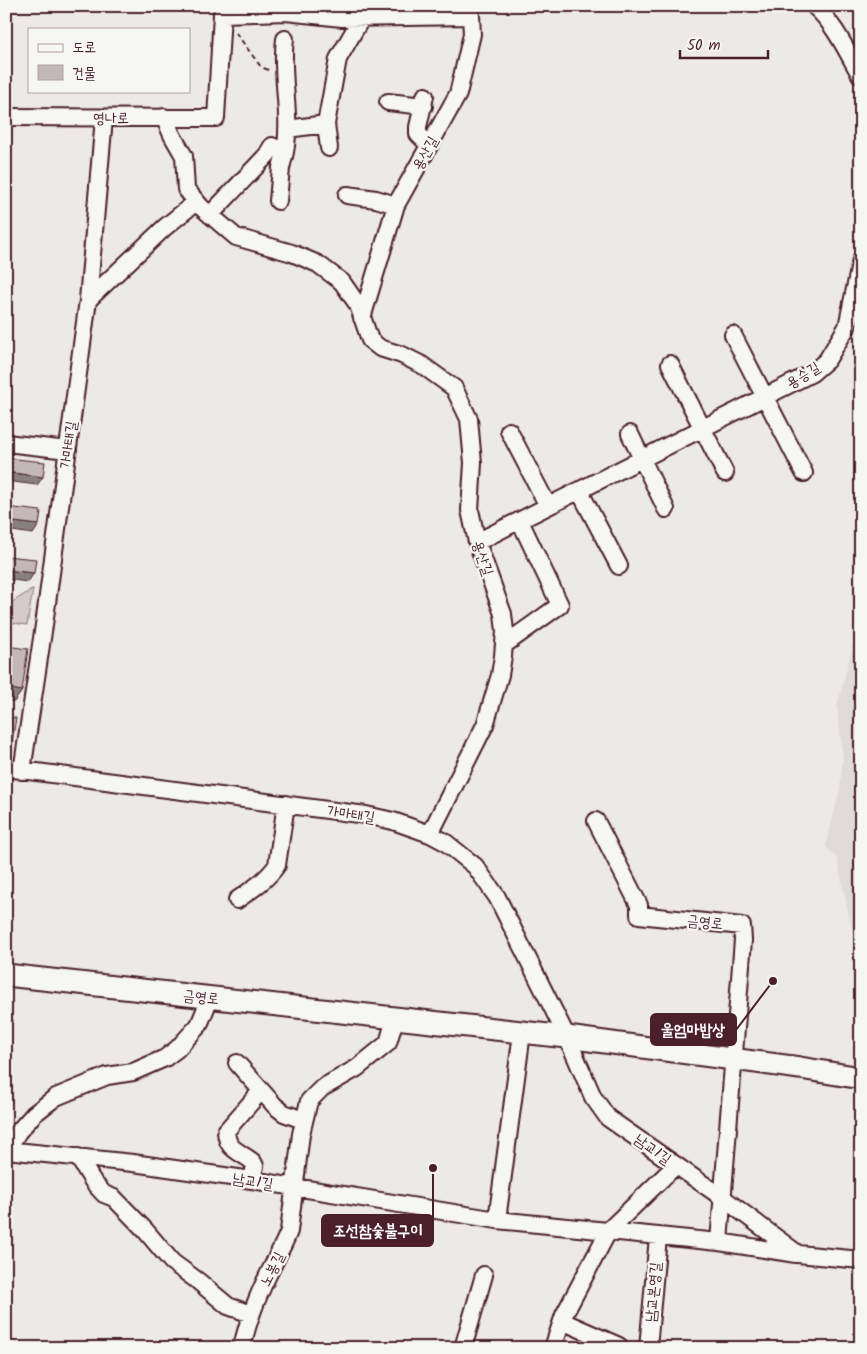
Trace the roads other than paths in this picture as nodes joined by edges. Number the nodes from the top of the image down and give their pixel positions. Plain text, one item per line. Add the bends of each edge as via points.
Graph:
1 (814, 6) edge
2 (468, 9) edge
3 (362, 17) junction
4 (285, 39) dead end
5 (861, 76) edge
6 (388, 102) dead end
7 (6, 117) edge
8 (164, 117) junction
9 (104, 118) junction
10 (216, 118) joint
11 (326, 124) junction
12 (287, 129) junction
13 (429, 145) junction
14 (329, 148) dead end
15 (285, 152) junction
16 (347, 195) dead end
17 (278, 200) dead end
18 (196, 202) junction
19 (396, 205) junction
20 (210, 215) junction
21 (861, 260) edge
22 (88, 300) junction
23 (362, 318) junction
24 (733, 335) dead end
25 (670, 364) dead end
26 (764, 397) junction
27 (702, 428) junction
28 (509, 431) dead end
29 (630, 434) dead end
30 (6, 443) edge
31 (68, 450) junction
32 (642, 459) junction
33 (725, 473) dead end
34 (804, 473) dead end
35 (580, 490) junction
36 (548, 506) junction
37 (666, 509) dead end
38 (520, 521) junction
39 (477, 542) junction
40 (619, 566) dead end
41 (504, 646) junction
42 (14, 769) edge
43 (286, 804) junction
44 (596, 822) dead end
45 (430, 834) junction
46 (237, 900) dead end
47 (6, 975) edge
48 (210, 998) junction
49 (395, 1019) junction
50 (522, 1033) junction
51 (567, 1037) junction
52 (733, 1059) junction
53 (237, 1063) dead end
54 (861, 1078) edge
55 (261, 1091) junction
56 (303, 1120) junction
57 (7, 1150) edge
58 (78, 1157) junction
59 (676, 1165) junction
60 (252, 1180) junction
61 (295, 1188) junction
62 (722, 1198) junction
63 (497, 1220) junction
64 (609, 1230) junction
65 (658, 1236) junction
66 (719, 1242) junction
67 (798, 1254) junction
68 (861, 1260) edge
69 (484, 1275) dead end
70 (251, 1314) junction
71 (562, 1321) junction
72 (591, 1341) edge
73 (619, 1346) dead end
74 (242, 1348) edge
75 (463, 1348) edge
76 (553, 1348) edge
77 (648, 1348) edge

1 - 5 street via 824,14
2 - 3 street, 용산길
2 - 13 street, 용산길 via 472,34 458,94
3 - 10 street, 용산길 via 286,12 222,14
3 - 11 street via 338,59
4 - 12 street
6 - 13 street via 425,101 418,134
7 - 9 street, 영나로
8 - 9 street, 영나로
8 - 10 street, 영나로
8 - 18 street via 184,156 186,189
9 - 22 street, 가마태길
11 - 12 street
11 - 14 street
12 - 15 street
13 - 19 street, 용산길
15 - 17 street
15 - 20 street via 272,146
16 - 19 street
18 - 20 street, 용산길
18 - 22 street
19 - 23 street, 용산길
20 - 23 street, 용산길 via 236,237 318,264 342,282 358,305
21 - 26 street, 용승길 via 847,327 827,360 812,373
22 - 31 street, 가마태길
23 - 39 street, 용산길 via 370,340 380,348 422,364 454,388 469,419 473,463 470,510
24 - 26 street
25 - 27 street
26 - 27 street, 용승길
26 - 34 street
27 - 32 street, 용승길
27 - 33 street
28 - 36 street
29 - 32 street
30 - 31 street
31 - 42 street, 가마태길 via 44,625
32 - 35 street, 용승길
32 - 37 street
35 - 36 street, 용승길
35 - 40 street
36 - 38 street, 용승길
38 - 39 street, 용승길
38 - 41 street via 560,605
39 - 41 street, 용산길 via 503,614
41 - 45 street, 용산길 via 500,675 485,725
42 - 43 street, 가마태길
43 - 45 street, 가마태길 via 384,819
43 - 46 street via 277,865
44 - 52 street, 금영로 via 639,905 639,915 742,926
45 - 51 street, 가마태길 via 466,857 485,878
47 - 48 main road, 금영로
48 - 49 main road, 금영로
48 - 57 street, 남교1길 via 199,1025 165,1058 134,1072 107,1076 56,1096 34,1114
49 - 50 main road, 금영로
49 - 56 street via 388,1043 357,1068 313,1096
50 - 51 main road, 금영로
50 - 63 street
51 - 52 main road, 금영로
51 - 59 street, 남교1길 via 593,1097 608,1118
52 - 54 main road, 금영로
52 - 62 street
53 - 55 street
55 - 56 street via 284,1113
55 - 60 street via 226,1132 227,1143 254,1162
56 - 61 street
57 - 58 street, 남교1길
58 - 60 street, 남교1길
58 - 70 street via 94,1183 104,1194 114,1198 172,1262 228,1306
59 - 62 street, 남교1길
59 - 64 street
60 - 61 street, 남교1길
61 - 63 street, 남교1길
61 - 70 street, 노봉길 via 285,1242
62 - 66 street
62 - 67 street, 남교1길
63 - 64 street, 남교1길
64 - 65 street, 남교1길
64 - 71 street
65 - 66 street, 남교1길
65 - 77 street, 남교본영길
66 - 67 street, 남교1길
67 - 68 street, 남교1길
69 - 75 street
70 - 74 street, 노봉길
71 - 72 street
71 - 76 street
72 - 73 street

